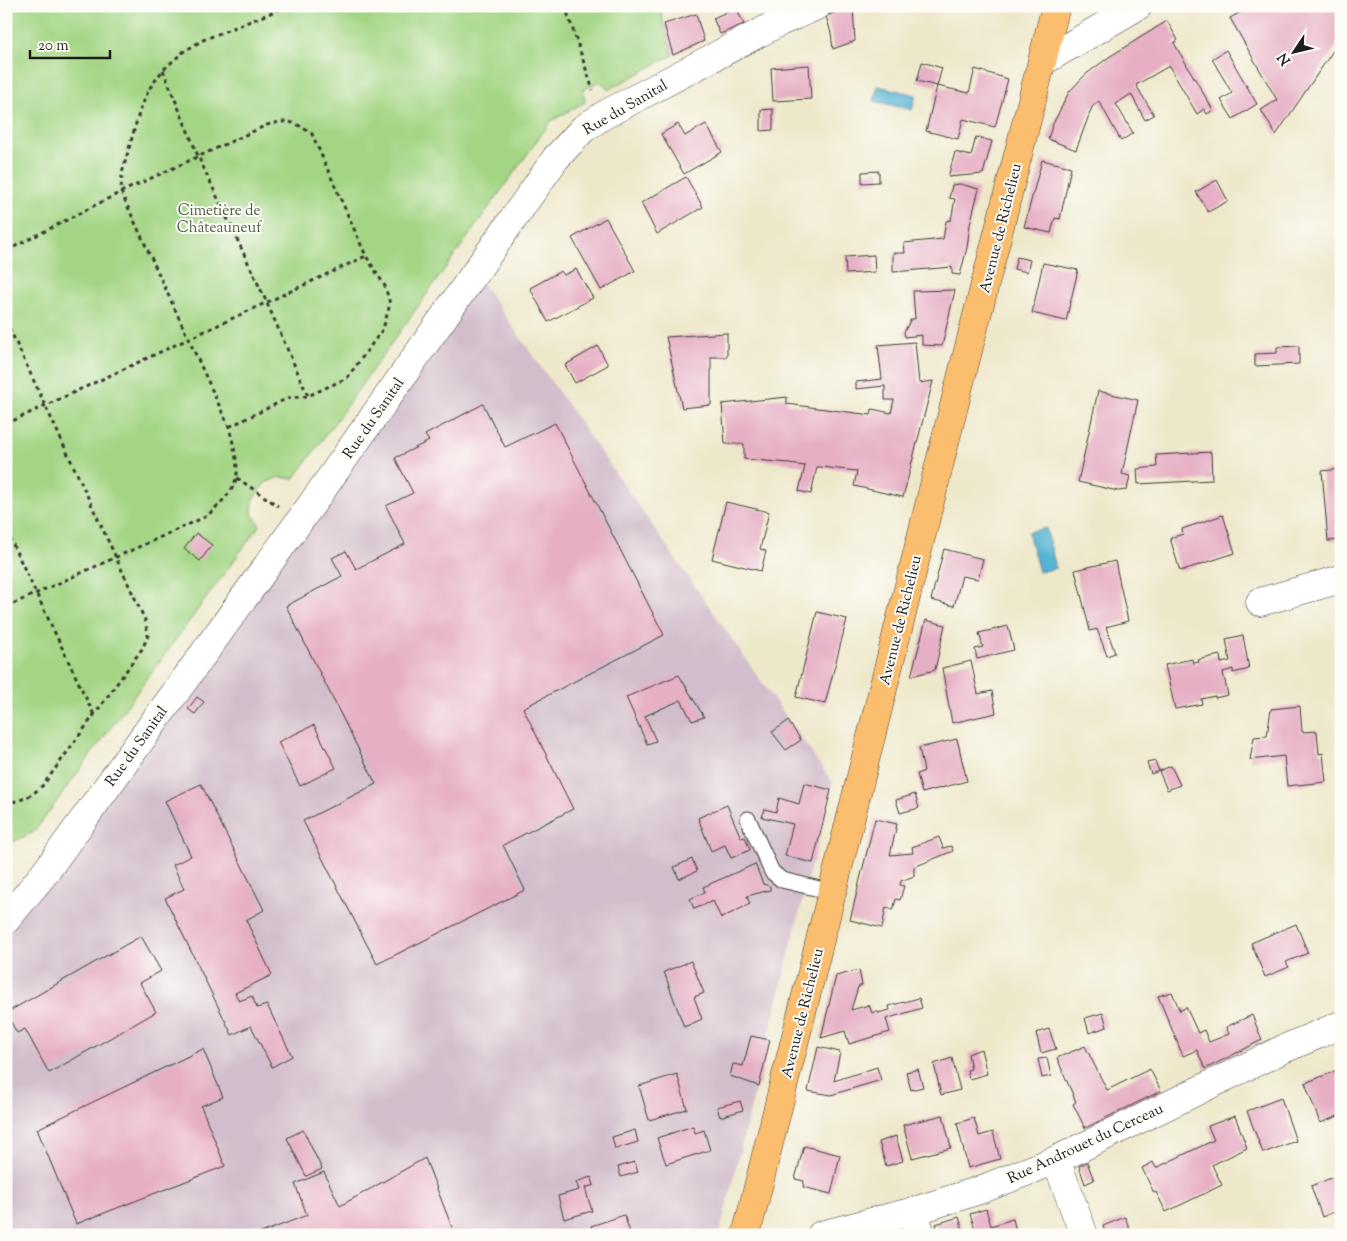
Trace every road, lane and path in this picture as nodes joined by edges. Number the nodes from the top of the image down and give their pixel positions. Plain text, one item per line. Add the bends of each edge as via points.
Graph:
1 (288, 6) edge
2 (564, 6) edge
3 (817, 6) edge
4 (1056, 6) edge
5 (1138, 6) edge
6 (1042, 62) junction
7 (163, 70) junction
8 (604, 115) junction
9 (198, 156) junction
10 (121, 192) junction
11 (6, 247) edge
12 (366, 256) junction
13 (267, 303) junction
14 (6, 322) edge
15 (189, 340) junction
16 (308, 396) junction
17 (45, 406) junction
18 (6, 424) edge
19 (229, 427) junction
20 (237, 478) junction
21 (299, 522) junction
22 (6, 530) edge
23 (116, 557) junction
24 (1341, 579) edge
25 (36, 594) junction
26 (1260, 602) dead end
27 (6, 607) edge
28 (94, 716) junction
29 (6, 802) edge
30 (748, 819) dead end
31 (832, 892) junction
32 (8, 914) edge
33 (1341, 1025) edge
34 (1056, 1160) junction
35 (918, 1223) edge
36 (746, 1235) edge
37 (820, 1235) edge
38 (1084, 1235) edge

1 - 7 path via 203,40
2 - 8 path
3 - 8 street, Rue du Sanital via 780,22
4 - 6 main road, Avenue de Richelieu
5 - 6 street
6 - 31 main road, Avenue de Richelieu
7 - 9 path
7 - 10 path via 149,89 139,113 122,173
8 - 21 street, Rue du Sanital via 583,129 556,158
9 - 10 path
9 - 12 path via 267,124 282,121 298,124 312,134
9 - 13 path
10 - 11 path via 14,247
10 - 15 path
12 - 13 path
12 - 16 path via 385,286 390,304 383,329 347,378
13 - 15 path
13 - 16 path
14 - 17 path
15 - 17 path
15 - 19 path
16 - 19 path via 288,398
17 - 18 path
17 - 23 path
19 - 20 path
20 - 21 path
20 - 23 path via 225,499 207,516
21 - 32 street, Rue du Sanital via 50,866
22 - 25 path
23 - 25 path
23 - 28 path via 145,620 148,636
24 - 26 street
25 - 27 path
25 - 28 path
28 - 29 path via 33,795 20,801
30 - 31 lane via 772,872 782,880
31 - 36 main road, Avenue de Richelieu
33 - 34 street, Rue Androuet du Cerceau via 1272,1054
34 - 35 street, Rue Androuet du Cerceau via 980,1190
34 - 38 street
35 - 37 street, Rue Androuet du Cerceau

